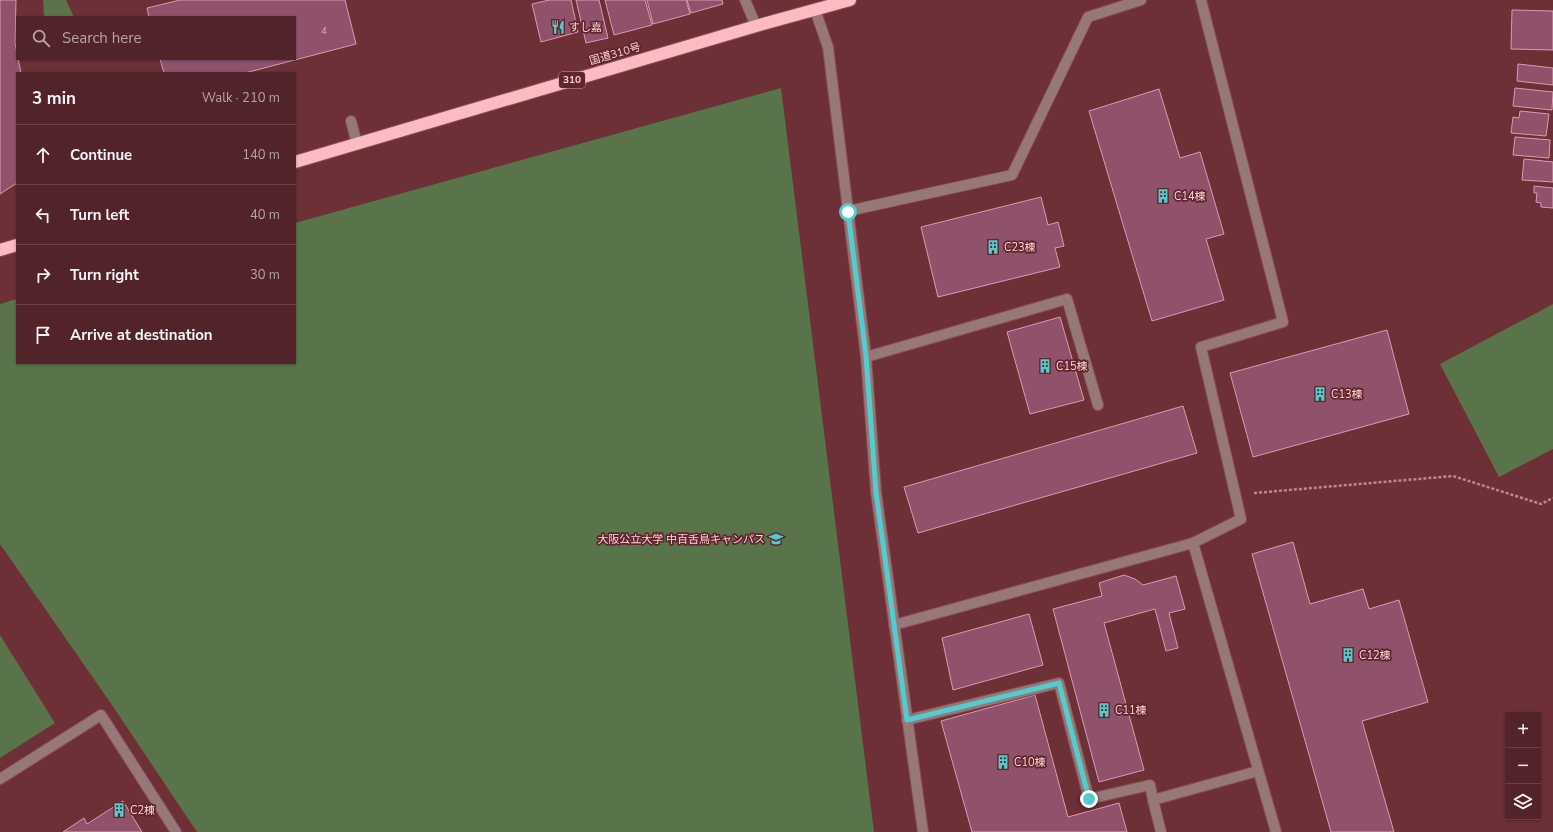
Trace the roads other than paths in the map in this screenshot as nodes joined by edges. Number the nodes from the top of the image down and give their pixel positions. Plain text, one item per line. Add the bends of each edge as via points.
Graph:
1 (745, 0) edge
2 (850, 0) edge
3 (1142, 0) edge
4 (1201, 0) edge
5 (815, 10) junction
6 (756, 26) junction
7 (351, 121) dead end
8 (357, 144) junction
9 (296, 162) edge
10 (848, 212) junction
11 (16, 245) edge
12 (0, 250) edge
13 (866, 356) junction
14 (1098, 405) dead end
15 (1193, 543) junction
16 (894, 625) junction
17 (907, 720) junction
18 (1258, 771) junction
19 (0, 779) edge
20 (1154, 800) junction
21 (176, 832) edge
22 (922, 832) edge
23 (1161, 832) edge
24 (1276, 832) edge

1 - 6 street
2 - 5 highway, 国道310号 / 310
3 - 10 street via 1088,17 1012,175
4 - 15 street via 1283,322 1201,347 1241,519
5 - 6 highway, 国道310号 / 310
5 - 10 street via 828,47
6 - 8 highway, 国道310号 / 310
7 - 8 street
8 - 9 highway, 国道310号 / 310
10 - 13 street
11 - 12 highway
13 - 14 street via 1067,299
13 - 16 street via 876,492
15 - 16 street
15 - 18 street
16 - 17 street
17 - 20 street via 1059,683 1089,799 1150,785
17 - 22 street
18 - 20 street
18 - 24 street
19 - 21 street via 101,715
20 - 23 street

